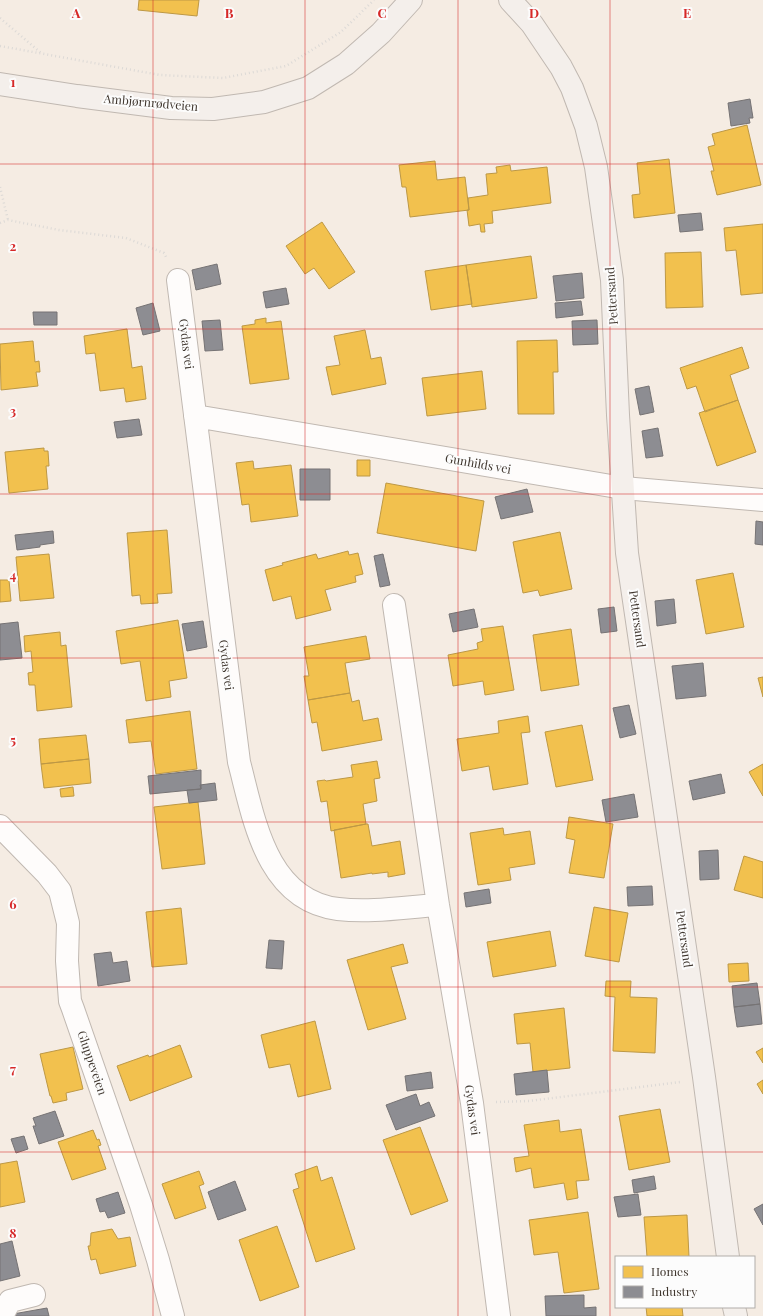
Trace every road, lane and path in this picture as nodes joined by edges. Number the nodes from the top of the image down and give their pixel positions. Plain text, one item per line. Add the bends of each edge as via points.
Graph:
1 (374, 0) edge
2 (411, 0) edge
3 (510, 0) edge
4 (0, 18) edge
5 (0, 46) edge
6 (41, 53) junction
7 (0, 84) edge
8 (0, 187) edge
9 (8, 220) junction
10 (0, 223) edge
11 (178, 280) joint
12 (195, 416) junction
13 (623, 488) junction
14 (763, 500) edge
15 (394, 605) dead end
16 (0, 826) edge
17 (438, 905) junction
18 (704, 1077) junction
19 (472, 1103) junction
20 (728, 1256) edge
21 (34, 1295) dead end
22 (2, 1316) edge
23 (173, 1316) edge
24 (499, 1316) edge

1 - 6 path via 341,32 286,66 223,78 160,75
2 - 7 street, Ambjørnrødveien via 381,33 346,64 308,88 264,102 213,109 171,108
3 - 13 street, Pettersand via 532,24 569,81 586,126 596,168 612,280
4 - 6 path
5 - 6 path
8 - 9 path
9 - 10 path
9 - 11 path via 59,230 126,238 164,253
11 - 12 street, Gydas vei
12 - 13 street, Gunhilds vei
12 - 17 street, Gydas vei via 238,762 258,835 266,854 291,888 304,898 320,905 365,910
13 - 14 street, Gunhilds vei
13 - 18 street, Pettersand via 627,553
15 - 17 street, Gydas vei
16 - 23 street, Gluppeveien via 47,874 60,892 68,923 70,1000 158,1260
17 - 19 street, Gydas vei
18 - 19 path via 676,1083 529,1101
18 - 20 street, Pettersand
19 - 24 street, Gydas vei
21 - 22 street via 10,1302

